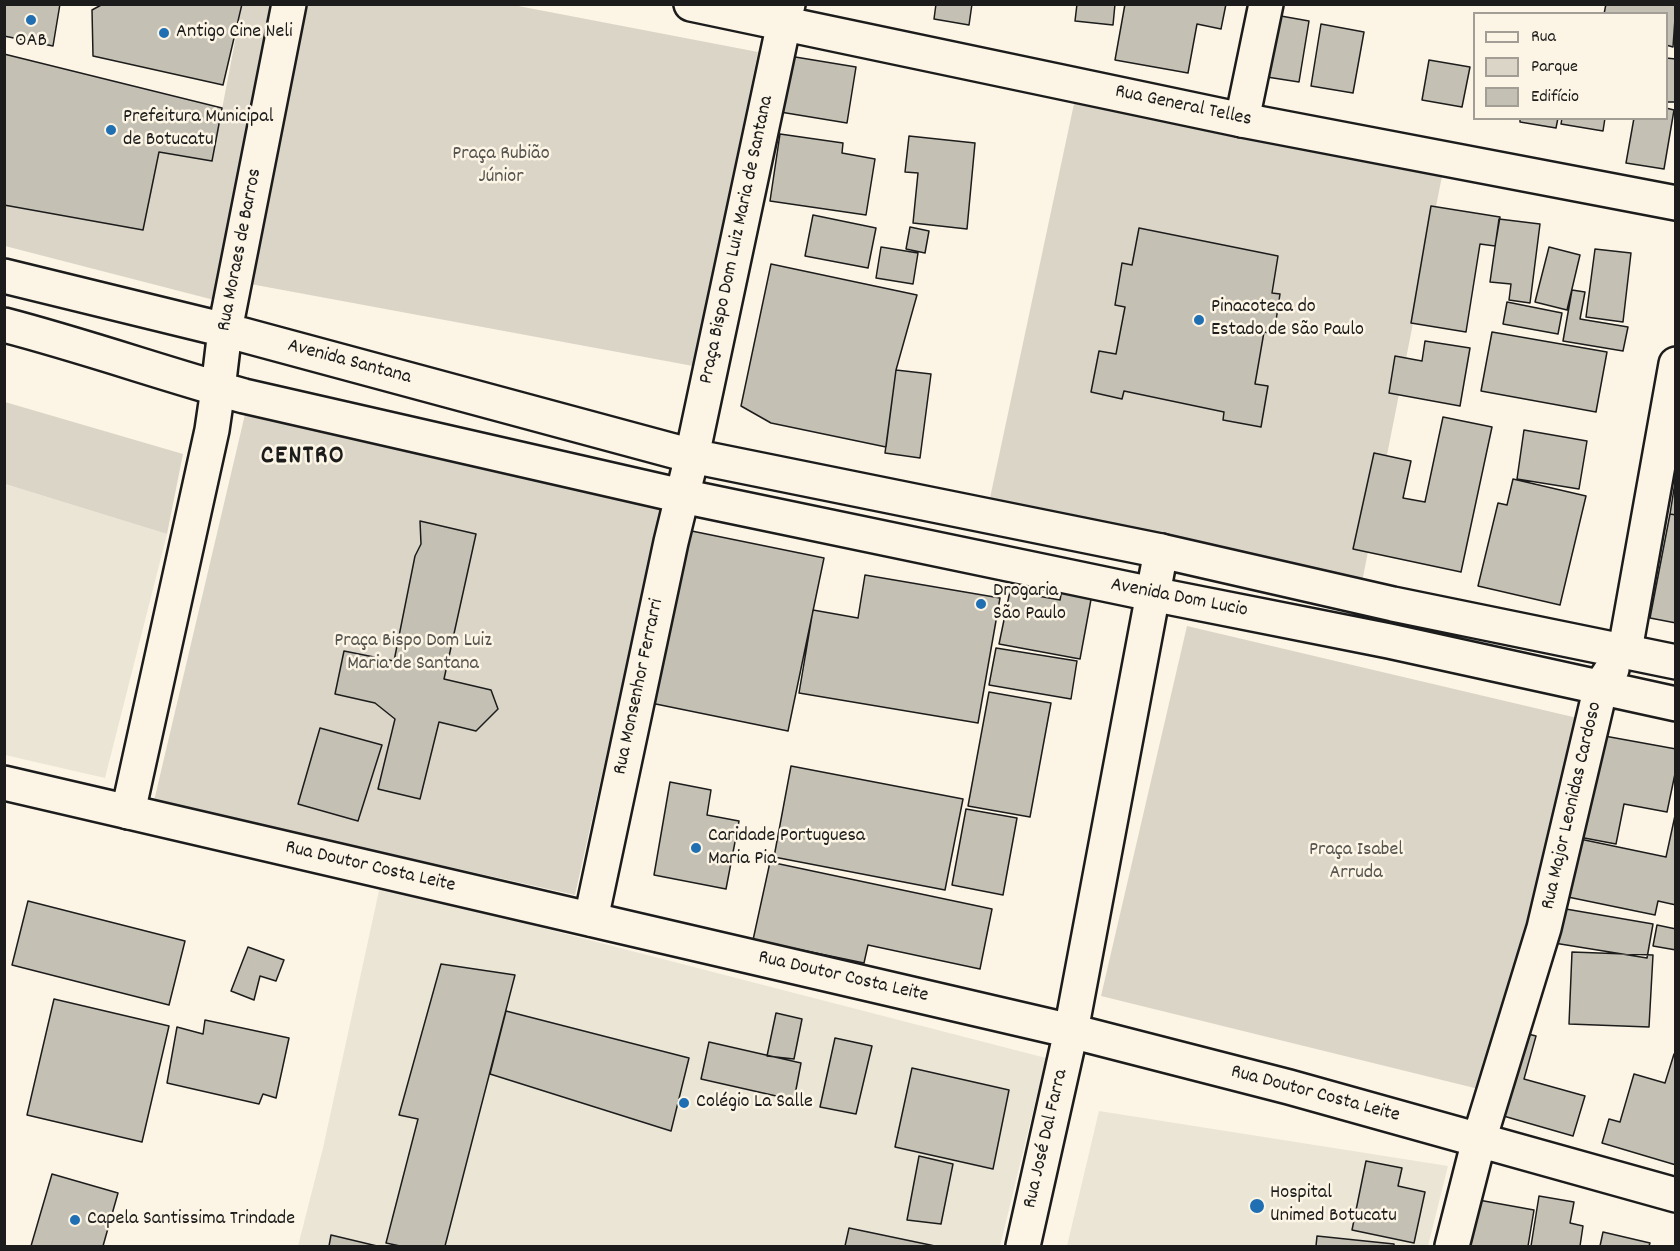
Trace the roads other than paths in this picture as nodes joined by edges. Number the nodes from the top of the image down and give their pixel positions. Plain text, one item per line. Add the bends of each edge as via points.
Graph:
1 (289, 4) edge
2 (692, 4) edge
3 (1266, 4) edge
4 (787, 14) edge
5 (1242, 120) junction
6 (1676, 204) edge
7 (4, 276) edge
8 (4, 325) edge
9 (225, 330) junction
10 (1676, 364) edge
11 (218, 389) junction
12 (692, 456) junction
13 (682, 495) junction
14 (1161, 551) junction
15 (1152, 594) junction
16 (1625, 650) junction
17 (1676, 662) edge
18 (1601, 686) junction
19 (1676, 704) edge
20 (6, 789) edge
21 (128, 812) junction
22 (591, 919) junction
23 (1071, 1031) junction
24 (1479, 1140) junction
25 (1676, 1195) edge
26 (1023, 1246) edge
27 (1452, 1246) edge

1 - 9 street, Rua Moraes de Barros
2 - 4 street, Rua General Telles
3 - 5 street
4 - 5 street, Rua General Telles
4 - 12 street, Praça Bispo Dom Luiz Maria de Santana
5 - 6 street, Rua General Telles
7 - 9 street, Avenida Santana
8 - 11 street
9 - 11 street, Rua Moraes de Barros
9 - 12 street, Avenida Santana
10 - 16 street, Rua Major Leonidas Cardoso
11 - 13 street
11 - 21 street
12 - 13 street, Rua Monsenhor Ferrarri
12 - 14 street, Avenida Dom Lucio
13 - 15 street, Avenida Dom Lucio
13 - 22 street, Rua Monsenhor Ferrarri
14 - 15 street
14 - 16 street, Avenida Dom Lucio via 1393,604
15 - 18 street, Avenida Dom Lucio
15 - 23 street
16 - 17 street, Avenida Dom Lucio
16 - 18 street, Rua Major Leonidas Cardoso
18 - 19 street, Avenida Dom Lucio
18 - 24 street, Rua Major Leonidas Cardoso via 1544,928
20 - 21 street, Rua Doutor Costa Leite
21 - 22 street, Rua Doutor Costa Leite
22 - 23 street, Rua Doutor Costa Leite
23 - 24 street, Rua Doutor Costa Leite
23 - 26 street, Rua José Dal Farra
24 - 25 street, Rua Doutor Costa Leite
24 - 27 street, Rua Major Leonidas Cardoso

